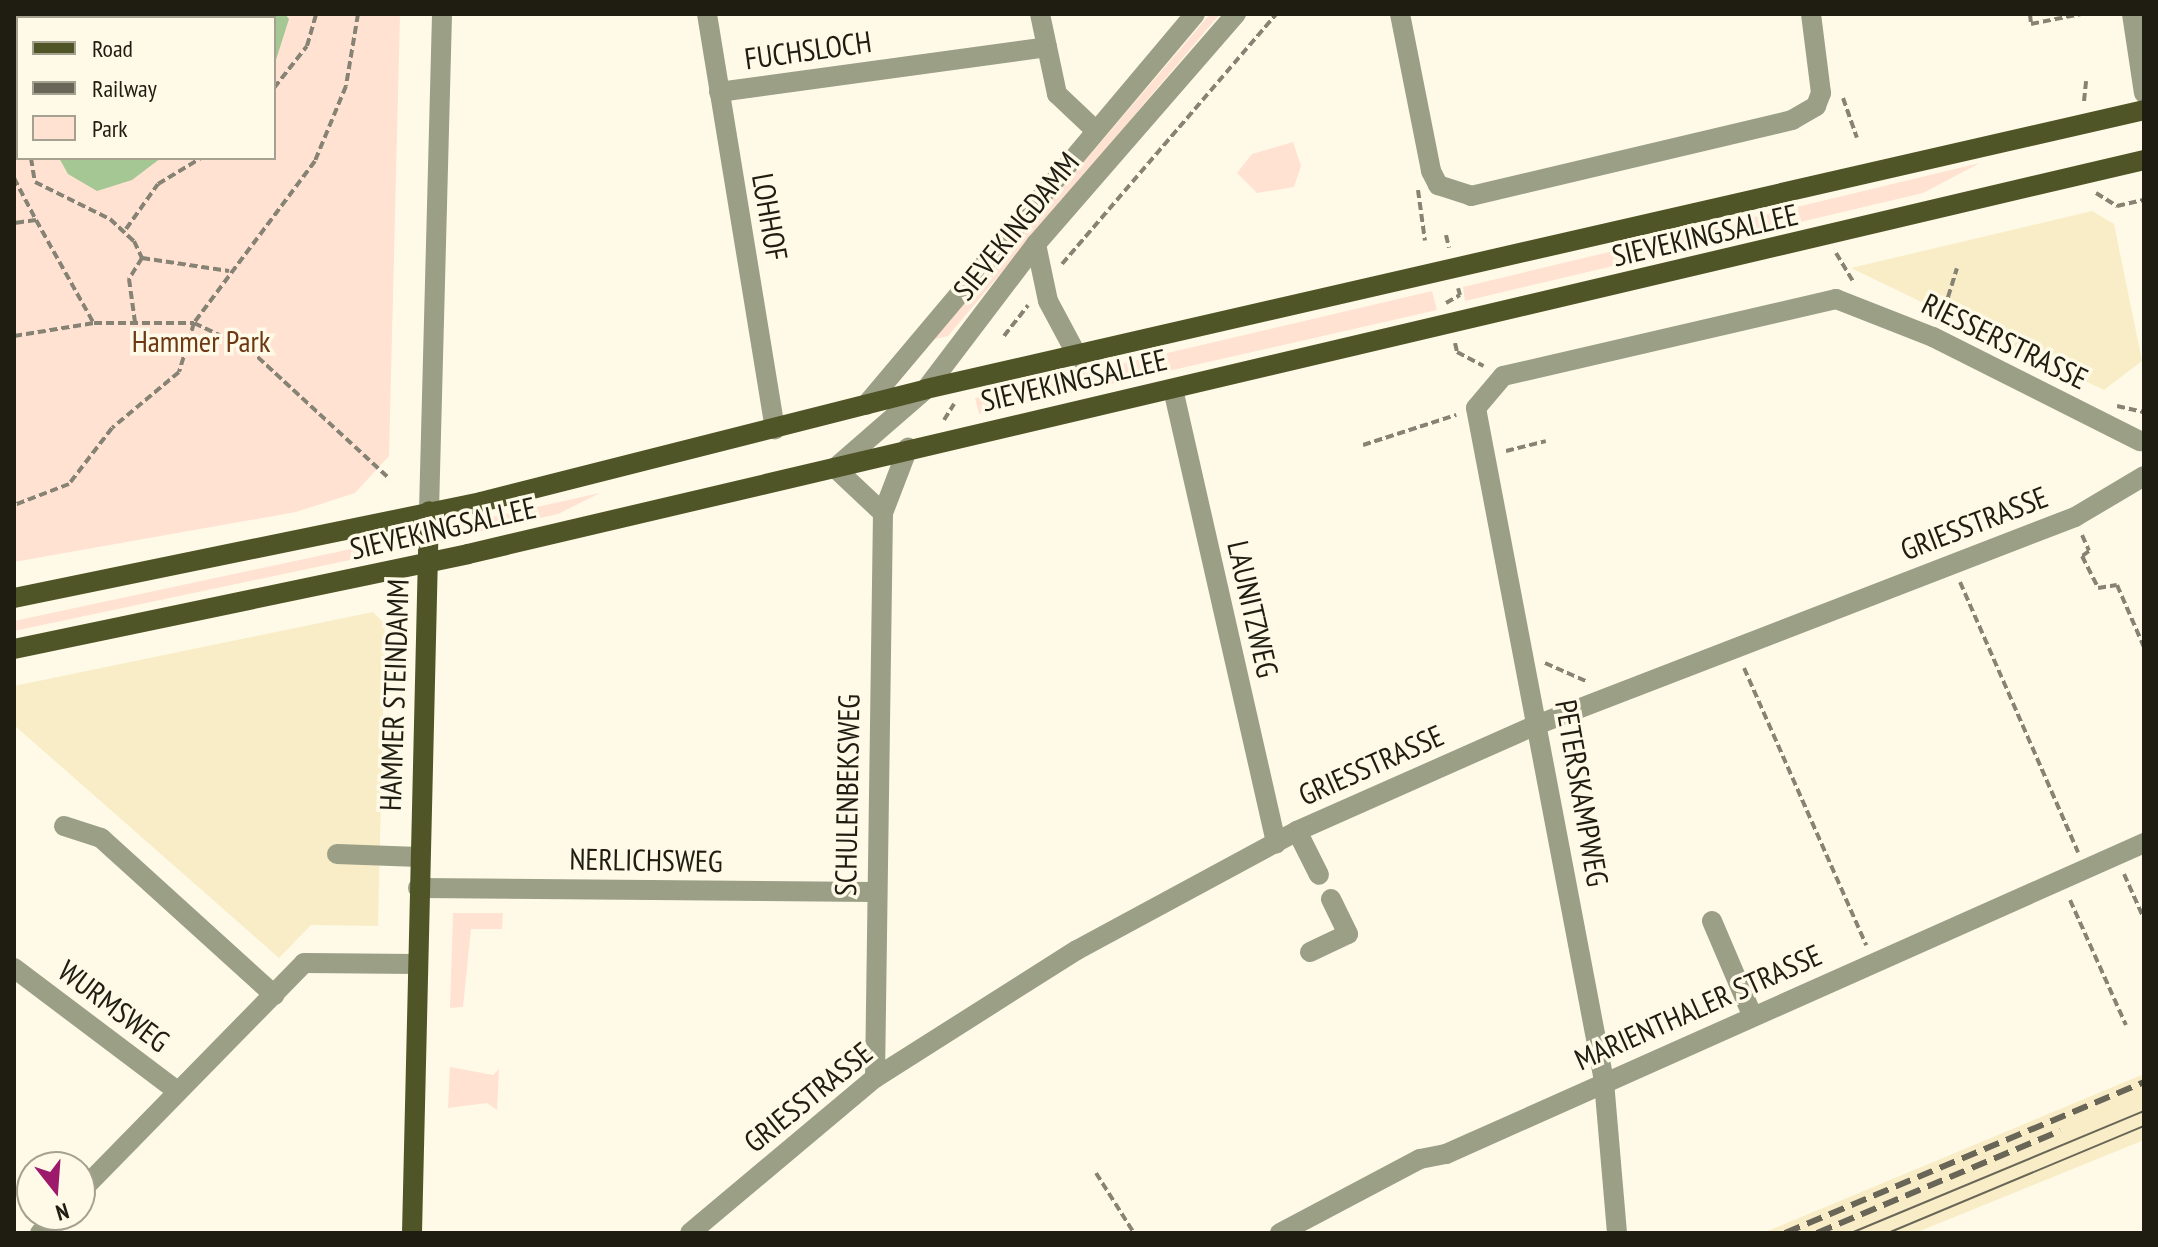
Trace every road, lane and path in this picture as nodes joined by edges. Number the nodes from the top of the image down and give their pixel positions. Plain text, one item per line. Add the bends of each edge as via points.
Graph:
1 (316, 14) edge
2 (358, 14) edge
3 (442, 14) edge
4 (707, 14) edge
5 (1040, 14) edge
6 (1195, 14) edge
7 (1236, 14) edge
8 (1276, 14) edge
9 (1400, 14) edge
10 (1811, 14) edge
11 (2030, 14) edge
12 (2081, 14) edge
13 (2132, 14) edge
14 (1047, 47) junction
15 (1822, 82) junction
16 (276, 85) edge
17 (719, 92) junction
18 (2144, 93) edge
19 (2144, 110) edge
20 (1094, 129) junction
21 (1857, 138) dead end
22 (31, 160) edge
23 (198, 160) edge
24 (2144, 160) edge
25 (1431, 171) junction
26 (14, 178) edge
27 (16, 187) edge
28 (36, 220) junction
29 (14, 223) edge
30 (126, 229) junction
31 (1826, 237) junction
32 (1425, 241) dead end
33 (1036, 244) junction
34 (142, 258) junction
35 (1957, 268) dead end
36 (229, 271) junction
37 (1044, 285) junction
38 (1866, 307) junction
39 (135, 322) junction
40 (94, 323) junction
41 (194, 323) junction
42 (14, 336) edge
43 (1004, 336) dead end
44 (1933, 337) junction
45 (1078, 357) junction
46 (926, 389) junction
47 (1173, 389) junction
48 (956, 401) dead end
49 (866, 405) junction
50 (1476, 408) junction
51 (943, 422) dead end
52 (775, 429) junction
53 (1546, 441) dead end
54 (1363, 445) dead end
55 (2143, 446) edge
56 (908, 448) junction
57 (1486, 456) junction
58 (835, 468) junction
59 (2144, 476) edge
60 (390, 479) dead end
61 (14, 505) edge
62 (429, 511) junction
63 (883, 513) junction
64 (2075, 517) junction
65 (1954, 561) junction
66 (428, 562) junction
67 (14, 598) edge
68 (1735, 647) junction
69 (2144, 647) edge
70 (14, 649) edge
71 (1525, 653) junction
72 (1616, 695) junction
73 (1539, 724) junction
74 (64, 826) dead end
75 (1297, 831) junction
76 (1276, 843) junction
77 (2144, 843) edge
78 (337, 854) dead end
79 (2116, 855) junction
80 (419, 857) junction
81 (2088, 867) junction
82 (1319, 875) dead end
83 (2061, 879) junction
84 (418, 888) junction
85 (874, 892) junction
86 (1331, 899) dead end
87 (2144, 919) edge
88 (1712, 921) dead end
89 (1310, 952) dead end
90 (1874, 962) junction
91 (416, 964) junction
92 (14, 968) edge
93 (274, 995) junction
94 (1752, 1015) junction
95 (2126, 1025) dead end
96 (875, 1078) junction
97 (1604, 1081) junction
98 (177, 1091) junction
99 (1096, 1173) dead end
100 (96, 1175) edge
101 (412, 1233) edge
102 (690, 1233) edge
103 (1134, 1233) edge
104 (1280, 1233) edge
105 (1617, 1233) edge

1 - 16 path via 307,46
2 - 36 path via 346,86 315,161
3 - 62 street, HAMMER STEINDAMM
4 - 17 street, LOHHOF
5 - 14 street
6 - 20 street, SIEVEKINGDAMM
7 - 33 street, SIEVEKINGDAMM
8 - 37 path
9 - 25 street
10 - 15 street
11 - 12 path via 2031,24
13 - 18 street
14 - 17 street, FUCHSLOCH
14 - 20 street via 1057,94
15 - 21 path via 1842,95
15 - 25 street via 1816,106 1792,120 1471,196 1438,185
17 - 52 street, LOHHOF
19 - 45 main road, SIEVEKINGSALLEE
20 - 49 street, SIEVEKINGDAMM
22 - 30 path via 35,182
23 - 30 path via 158,184
24 - 31 main road, SIEVEKINGSALLEE
25 - 32 path via 1414,196
26 - 27 path
27 - 28 path
28 - 29 path
28 - 40 path
30 - 34 path
31 - 38 path
31 - 47 main road, SIEVEKINGSALLEE
33 - 37 street, SIEVEKINGSALLEE
33 - 46 street, SIEVEKINGDAMM
34 - 36 path
34 - 39 path via 129,279
35 - 44 path via 1957,287
36 - 41 path
37 - 43 path
37 - 45 street, SIEVEKINGSALLEE
38 - 44 street, RIESSERSTRASSE
38 - 50 street, RIESSERSTRASSE via 1836,299 1503,376
39 - 40 path
39 - 41 path
40 - 42 path
41 - 60 path via 249,349
41 - 61 path via 179,372 112,428 69,484
44 - 55 street, RIESSERSTRASSE
45 - 46 main road, SIEVEKINGSALLEE
46 - 49 main road, SIEVEKINGSALLEE
46 - 58 street, SIEVEKINGDAMM
47 - 56 main road, SIEVEKINGSALLEE
47 - 76 street, LAUNITZWEG
48 - 51 path
49 - 52 main road, SIEVEKINGSALLEE
50 - 54 path
50 - 57 street, PETERSKAMPWEG
52 - 62 main road, SIEVEKINGSALLEE
53 - 57 path
56 - 58 main road, SIEVEKINGSALLEE
56 - 63 street, SCHULENBEKSWEG
57 - 71 street, PETERSKAMPWEG
58 - 63 street
58 - 66 main road, SIEVEKINGSALLEE
59 - 64 street, GRIESSTRASSE
62 - 66 main road, HAMMER STEINDAMM
62 - 67 main road, SIEVEKINGSALLEE
63 - 85 street, SCHULENBEKSWEG
64 - 65 street, GRIESSTRASSE
64 - 69 path via 2089,551 2082,556 2098,588 2117,585
65 - 68 street, GRIESSTRASSE
65 - 81 path
66 - 70 main road, SIEVEKINGSALLEE
66 - 80 main road, HAMMER STEINDAMM
68 - 72 street, GRIESSTRASSE
68 - 90 path
71 - 72 path
71 - 73 street, PETERSKAMPWEG
72 - 73 street, GRIESSTRASSE
73 - 75 street, GRIESSTRASSE
73 - 97 street, PETERSKAMPWEG
74 - 93 street via 101,838
75 - 76 street, GRIESSTRASSE
75 - 82 street
76 - 96 street, GRIESSTRASSE via 1077,950
77 - 79 street, MARIENTHALER STRASSE
78 - 80 street
79 - 81 street, MARIENTHALER STRASSE
79 - 87 path
80 - 84 main road, HAMMER STEINDAMM
81 - 83 street, MARIENTHALER STRASSE
83 - 90 street, MARIENTHALER STRASSE
83 - 95 path
84 - 85 street, NERLICHSWEG
84 - 91 main road, HAMMER STEINDAMM
85 - 96 street, SCHULENBEKSWEG
86 - 89 street via 1348,934
88 - 94 street
90 - 94 street, MARIENTHALER STRASSE
91 - 93 street via 304,963
91 - 101 main road, HAMMER STEINDAMM
92 - 98 street, WURMSWEG
93 - 98 street
94 - 97 street, MARIENTHALER STRASSE
96 - 102 street, GRIESSTRASSE
97 - 104 street, MARIENTHALER STRASSE via 1446,1154 1420,1159
97 - 105 street, PETERSKAMPWEG
98 - 100 street
99 - 103 path

